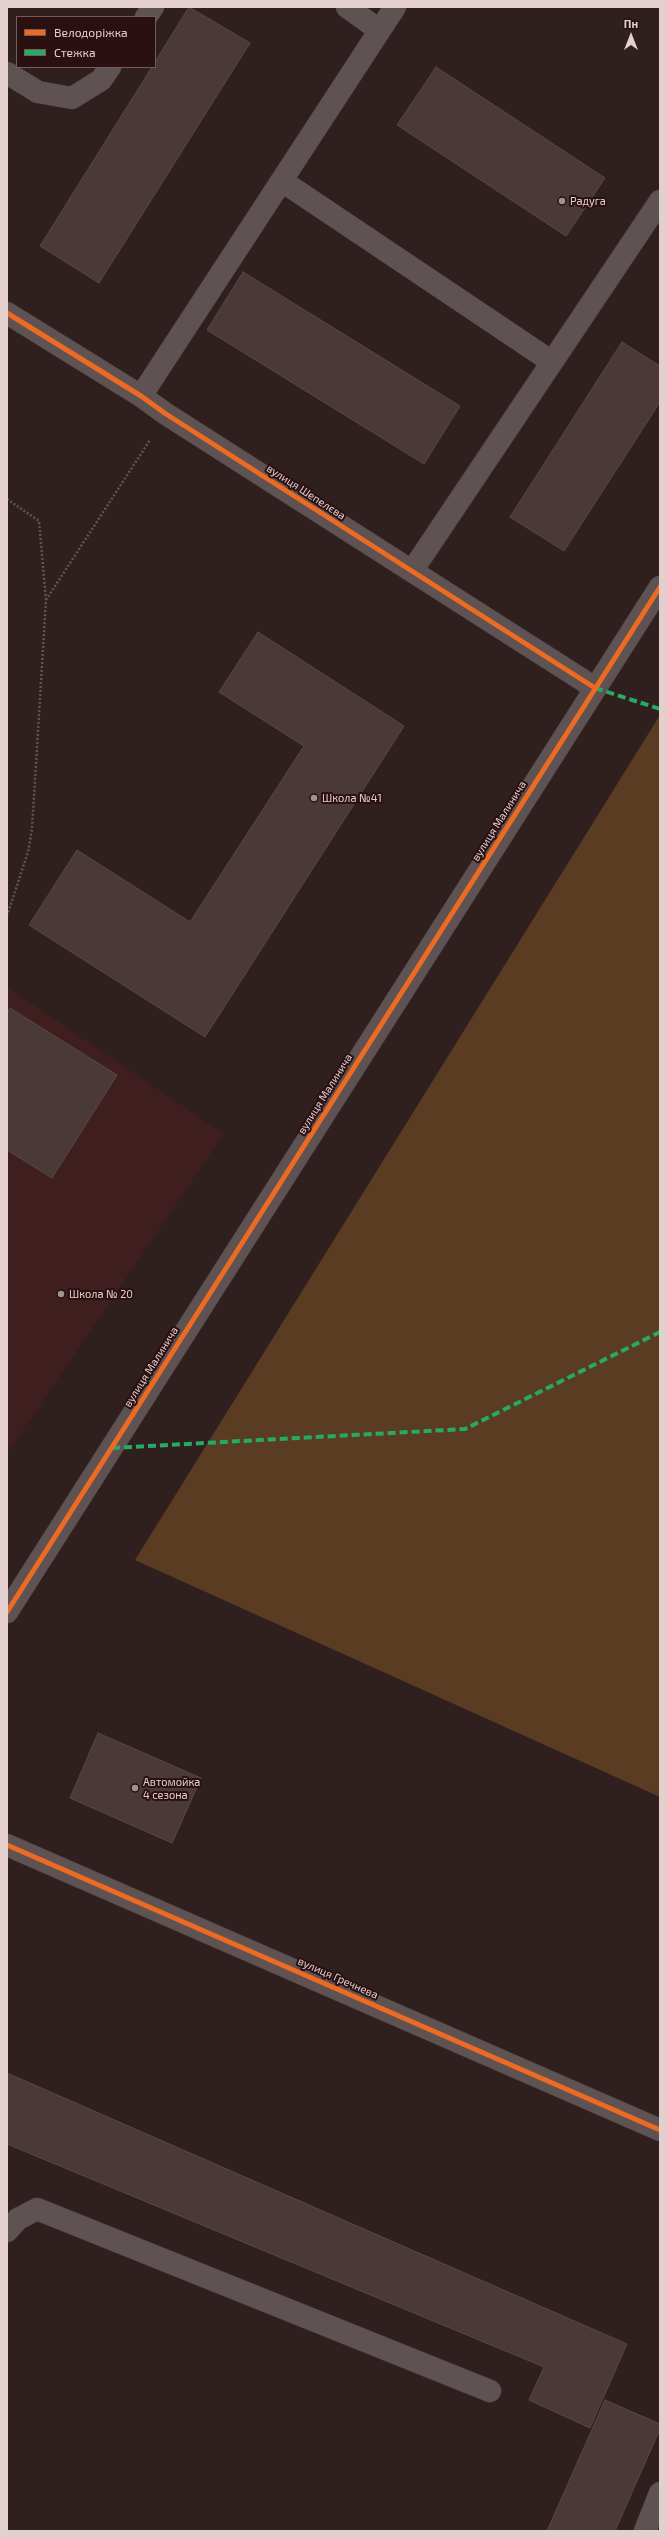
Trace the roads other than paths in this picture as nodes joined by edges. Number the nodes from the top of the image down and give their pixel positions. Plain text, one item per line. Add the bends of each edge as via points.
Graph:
1 (153, 7) edge
2 (347, 7) edge
3 (395, 7) edge
4 (147, 16) edge
5 (379, 30) junction
6 (109, 68) edge
7 (7, 73) edge
8 (282, 181) junction
9 (660, 201) edge
10 (7, 313) edge
11 (552, 362) junction
12 (141, 396) junction
13 (412, 571) junction
14 (660, 587) edge
15 (596, 688) junction
16 (7, 1612) edge
17 (7, 1845) edge
18 (660, 2130) edge
19 (7, 2231) edge
20 (490, 2391) dead end
21 (660, 2493) edge
22 (645, 2531) edge

1 - 4 street
2 - 5 street
3 - 5 street
5 - 8 street
6 - 7 street via 101,80 72,98 38,92
8 - 11 street
8 - 12 street
9 - 11 street
10 - 12 street, вулиця Шепелєва
11 - 13 street
12 - 13 street, вулиця Шепелєва
13 - 15 street, вулиця Шепелєва
14 - 15 street, вулиця Малинича
15 - 16 street, вулиця Малинича
17 - 18 street, вулиця Гречнева
19 - 20 street via 18,2219 37,2209
21 - 22 street

